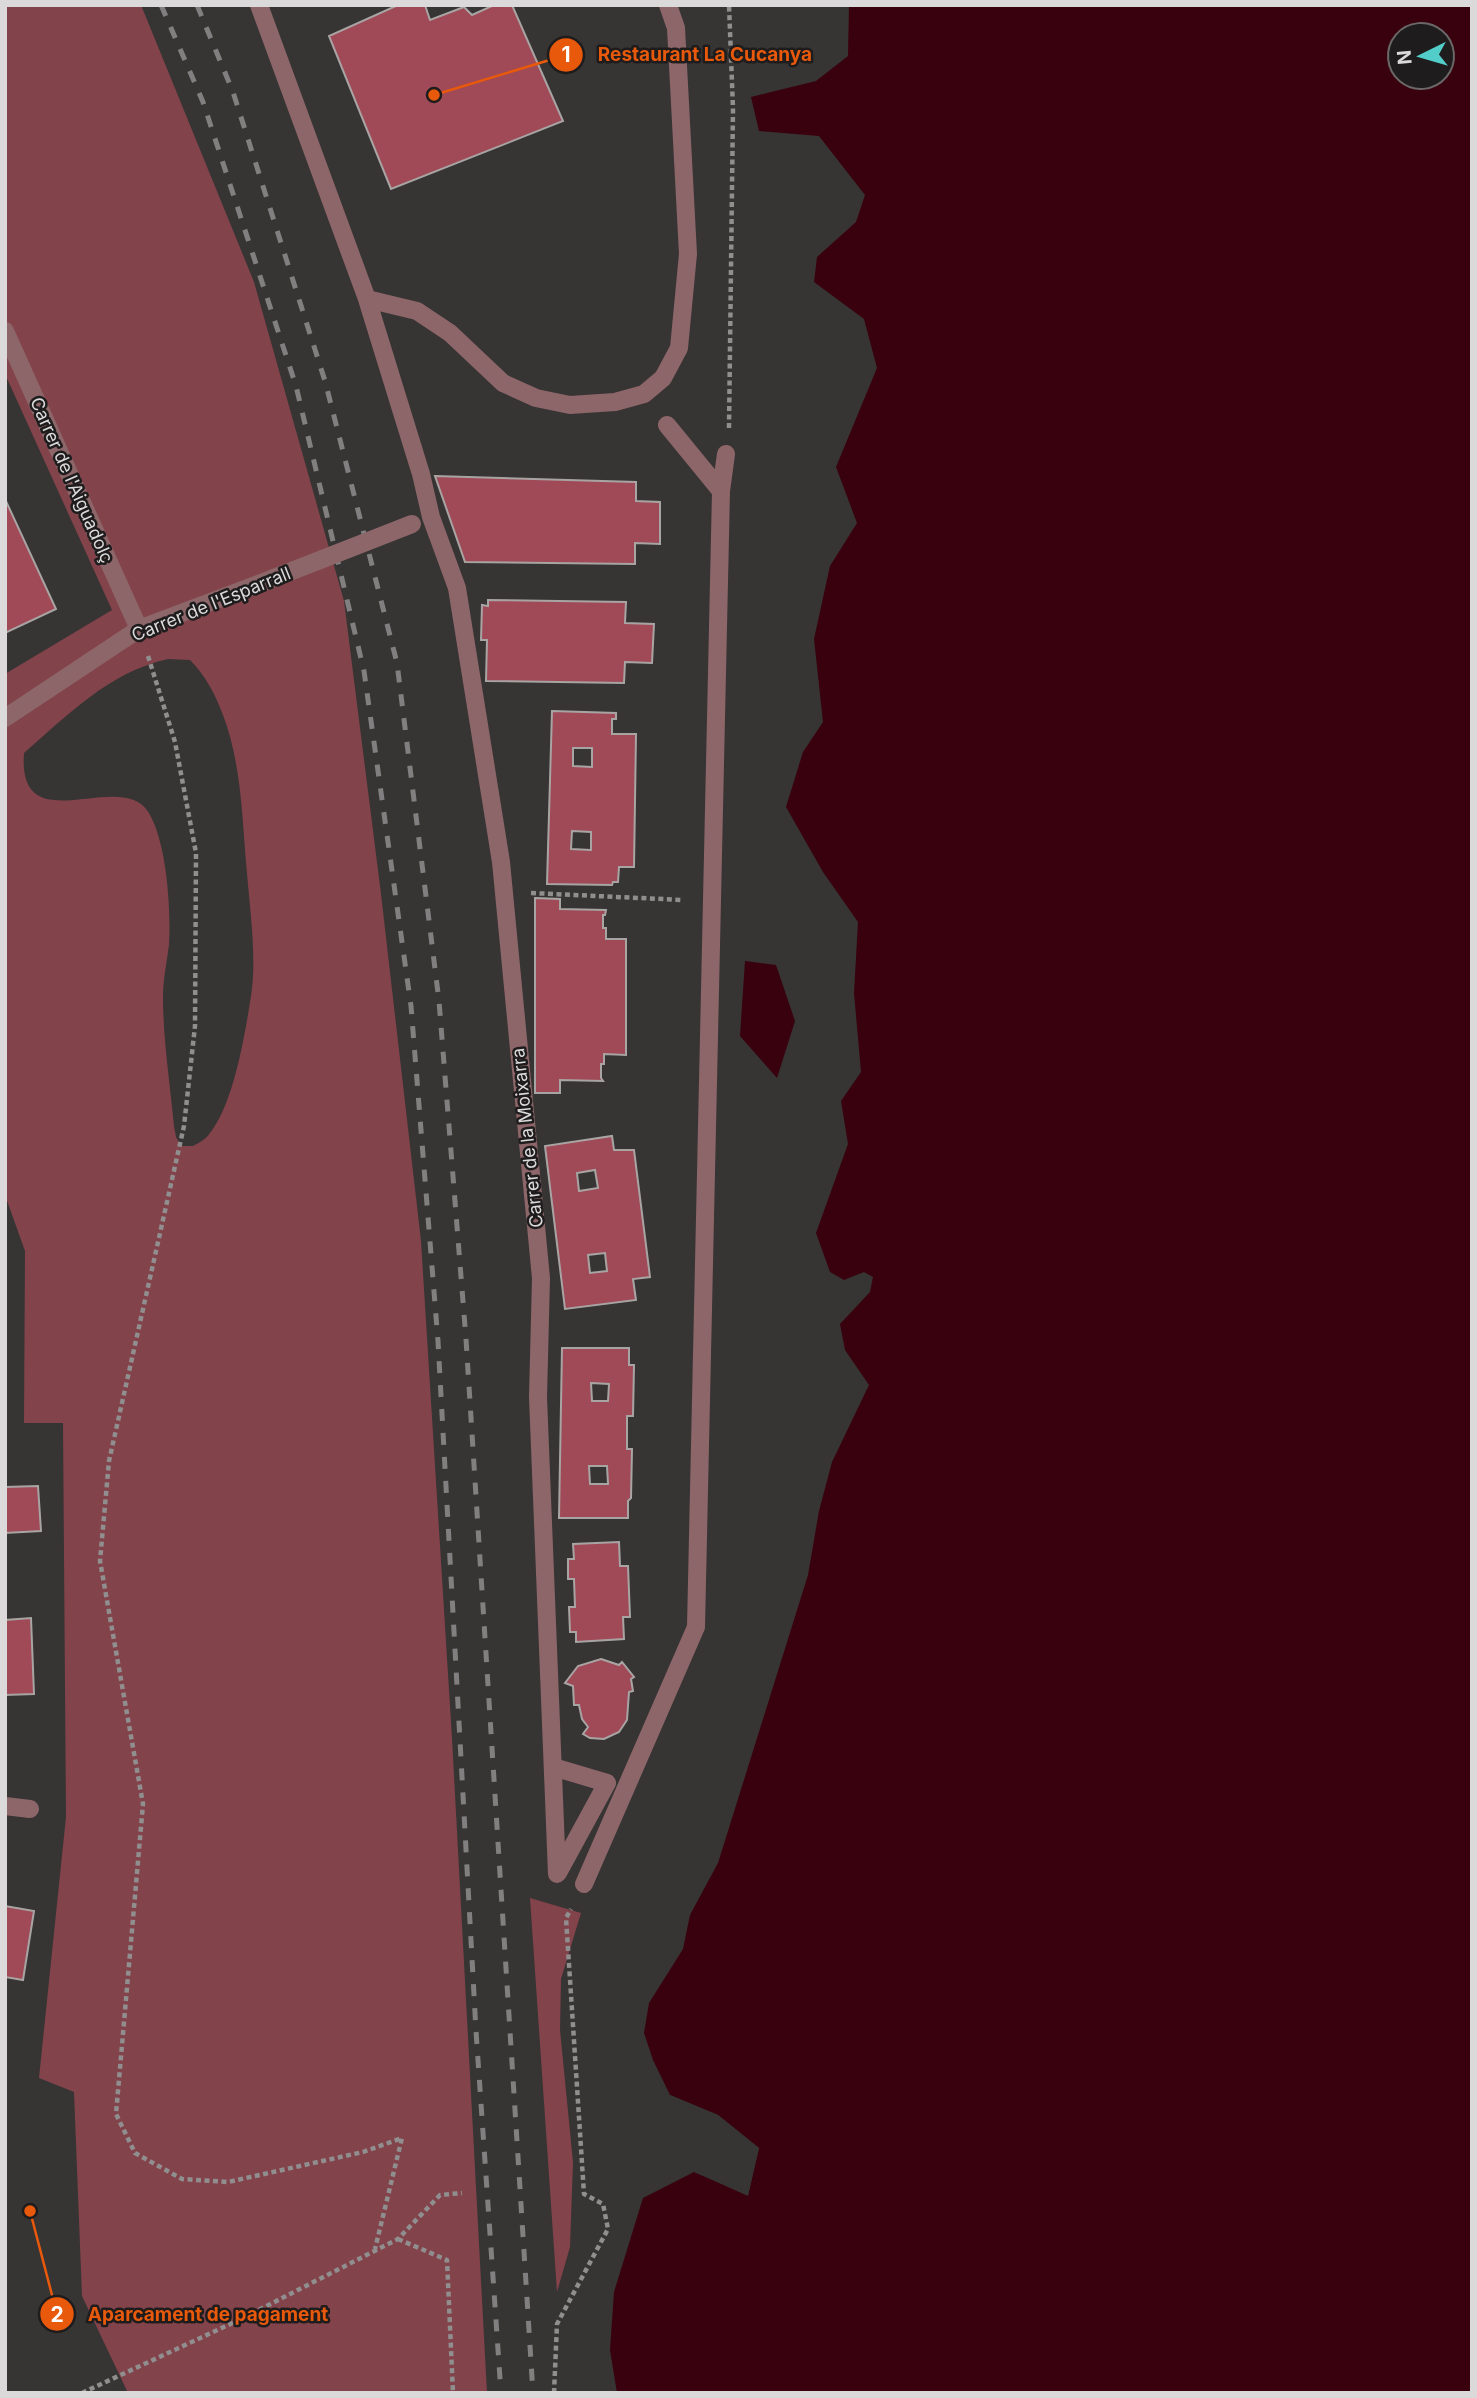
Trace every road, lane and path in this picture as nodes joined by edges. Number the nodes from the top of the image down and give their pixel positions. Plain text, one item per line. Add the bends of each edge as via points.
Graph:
1 (259, 5) edge
2 (668, 5) edge
3 (729, 5) edge
4 (367, 299) junction
5 (5, 331) edge
6 (730, 420) dead end
7 (667, 425) dead end
8 (726, 454) dead end
9 (721, 491) junction
10 (431, 517) junction
11 (139, 629) junction
12 (5, 718) edge
13 (539, 893) dead end
14 (712, 901) junction
15 (553, 1767) junction
16 (5, 1806) edge
17 (30, 1809) dead end
18 (584, 1884) joint
19 (462, 2193) dead end
20 (398, 2239) junction
21 (375, 2249) junction
22 (82, 2393) edge
23 (453, 2393) edge
24 (554, 2393) edge

1 - 4 street, Carrer de la Moixarra
2 - 4 street via 676,28 688,254 679,348 663,378 643,394 615,402 570,405 536,398 503,383 450,333 417,311
3 - 6 path via 733,109
4 - 10 street, Carrer de la Moixarra
5 - 11 street, Carrer de l'Aiguadolç
7 - 9 street
8 - 9 street
9 - 14 street
10 - 11 street, Carrer de l'Esparrall, bridge
10 - 15 street, Carrer de la Moixarra via 457,589 501,862 541,1278 538,1397
11 - 12 street, Carrer de l'Esparrall
11 - 21 path via 175,742 196,853 195,1026 184,1126 109,1461 100,1561 144,1804 116,2114 135,2153 182,2179 228,2182 363,2152 401,2138
13 - 14 path
14 - 18 street via 696,1627
15 - 15 street, Carrer de la Moixarra via 607,1783 558,1874
16 - 17 street
18 - 24 path via 566,1918 582,2166 584,2194 603,2204 608,2229 557,2324
19 - 20 path via 440,2195
20 - 21 path
20 - 23 path via 447,2260
21 - 22 path via 241,2319

